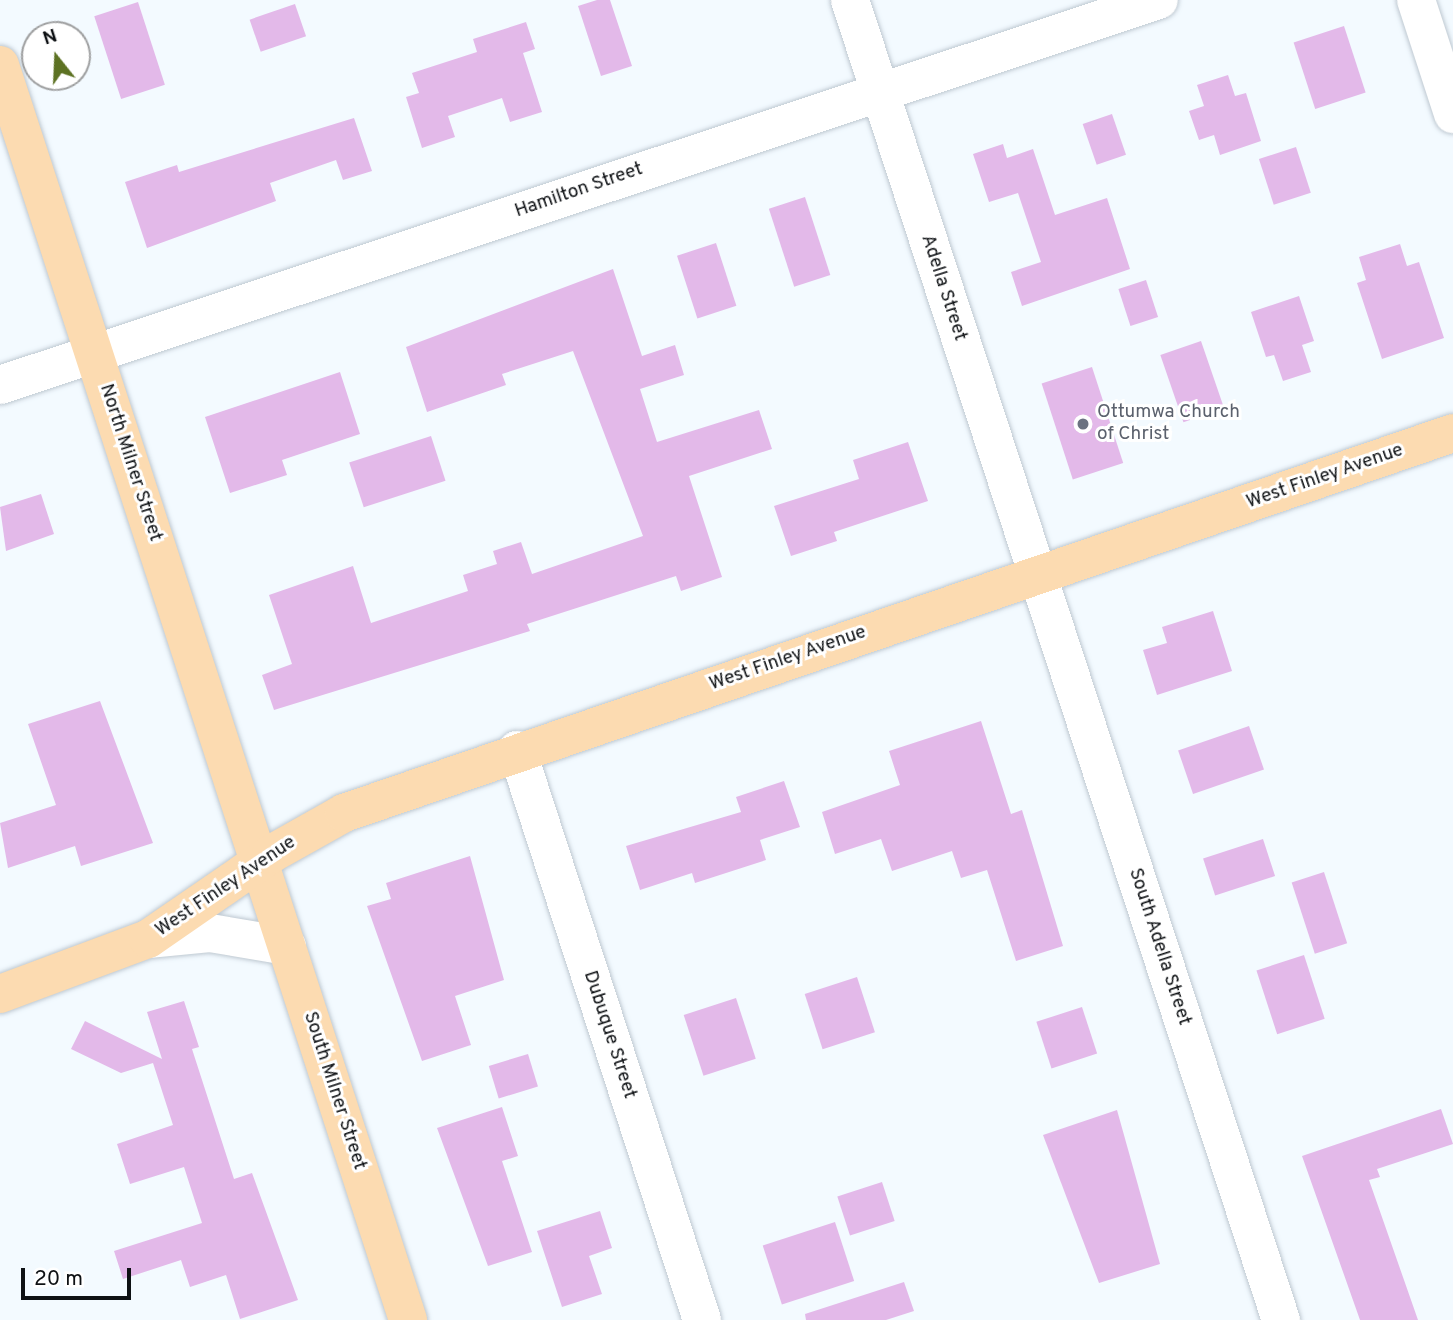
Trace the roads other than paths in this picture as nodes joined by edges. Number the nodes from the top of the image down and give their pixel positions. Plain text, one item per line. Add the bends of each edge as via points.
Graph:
1 (850, 0) edge
2 (1159, 0) edge
3 (1416, 0) edge
4 (0, 65) edge
5 (880, 91) junction
6 (1453, 114) edge
7 (95, 354) junction
8 (0, 385) edge
9 (1453, 433) edge
10 (1037, 575) junction
11 (517, 750) junction
12 (260, 861) junction
13 (148, 939) junction
14 (287, 946) junction
15 (0, 994) edge
16 (408, 1320) edge
17 (702, 1320) edge
18 (1281, 1320) edge

1 - 5 street, Adella Street
2 - 5 street, Hamilton Street
3 - 6 street
4 - 7 main road, North Milner Street
5 - 7 street, Hamilton Street
5 - 10 street, Adella Street
7 - 8 street, Hamilton Street
7 - 12 main road, North Milner Street
9 - 10 main road, West Finley Avenue
10 - 11 main road, West Finley Avenue
10 - 18 street, South Adella Street
11 - 12 main road, West Finley Avenue via 344,813
11 - 17 street, Dubuque Street
12 - 13 main road, West Finley Avenue
12 - 14 main road, South Milner Street
13 - 14 street, West Finley Avenue via 210,933
13 - 15 main road, West Finley Avenue
14 - 16 main road, South Milner Street

